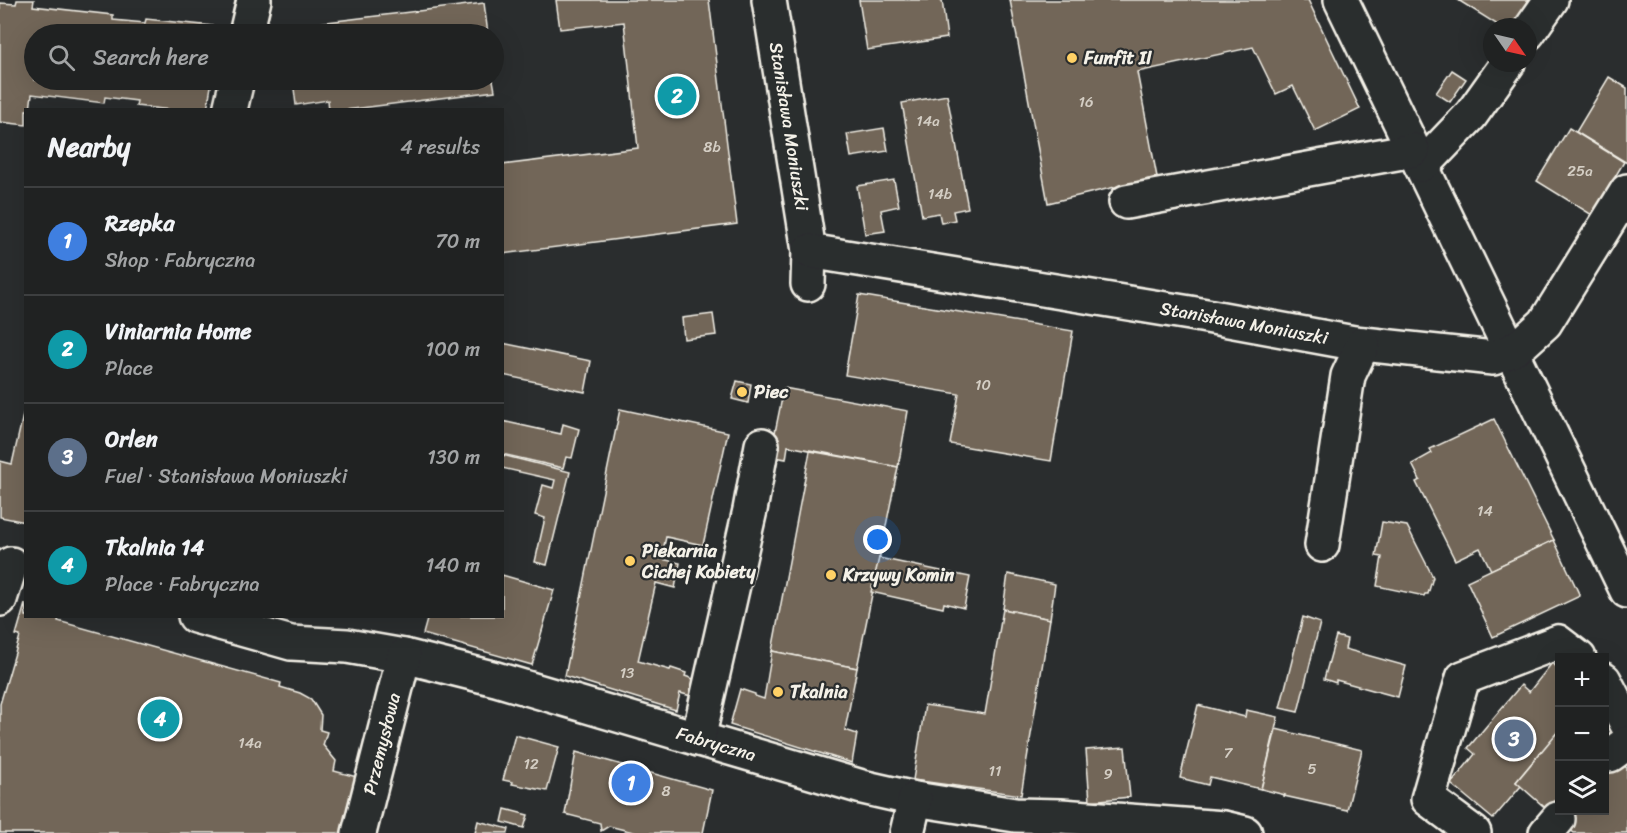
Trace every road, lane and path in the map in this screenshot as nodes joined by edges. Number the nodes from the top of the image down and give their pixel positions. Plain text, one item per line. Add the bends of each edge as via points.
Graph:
1 (254, 0) edge
2 (769, 0) edge
3 (1341, 0) edge
4 (1551, 0) edge
5 (1537, 20) edge
6 (248, 24) edge
7 (1502, 72) edge
8 (235, 90) edge
9 (230, 108) edge
10 (1417, 158) junction
11 (1627, 191) edge
12 (1126, 202) dead end
13 (809, 251) junction
14 (808, 284) dead end
15 (1363, 344) junction
16 (1511, 351) junction
17 (762, 445) dead end
18 (1322, 545) dead end
19 (12, 564) edge
20 (1627, 591) edge
21 (0, 599) edge
22 (202, 618) edge
23 (1573, 653) edge
24 (404, 656) junction
25 (1609, 688) edge
26 (1627, 724) edge
27 (698, 740) junction
28 (915, 799) junction
29 (1103, 826) edge
30 (359, 833) edge
31 (907, 833) edge
32 (1245, 833) edge
33 (1474, 833) edge

1 - 6 street
2 - 13 street, Stanisława Moniuszki
3 - 10 street
4 - 5 street
7 - 10 street via 1471,115
8 - 9 street
10 - 12 street
10 - 16 street
11 - 16 street via 1545,323
13 - 14 street, Stanisława Moniuszki
13 - 15 street, Stanisława Moniuszki
15 - 16 street, Stanisława Moniuszki via 1493,358
15 - 18 street via 1348,376
16 - 20 street
17 - 27 street
19 - 21 street
22 - 24 street, Fabryczna via 291,643 347,646
23 - 33 street via 1558,642 1462,678 1428,799
24 - 27 street, Fabryczna via 496,679
24 - 30 street, Przemysłowa
25 - 26 street
27 - 28 street, Fabryczna
28 - 29 street, Fabryczna
28 - 31 street
29 - 32 street, Fabryczna via 1224,828

